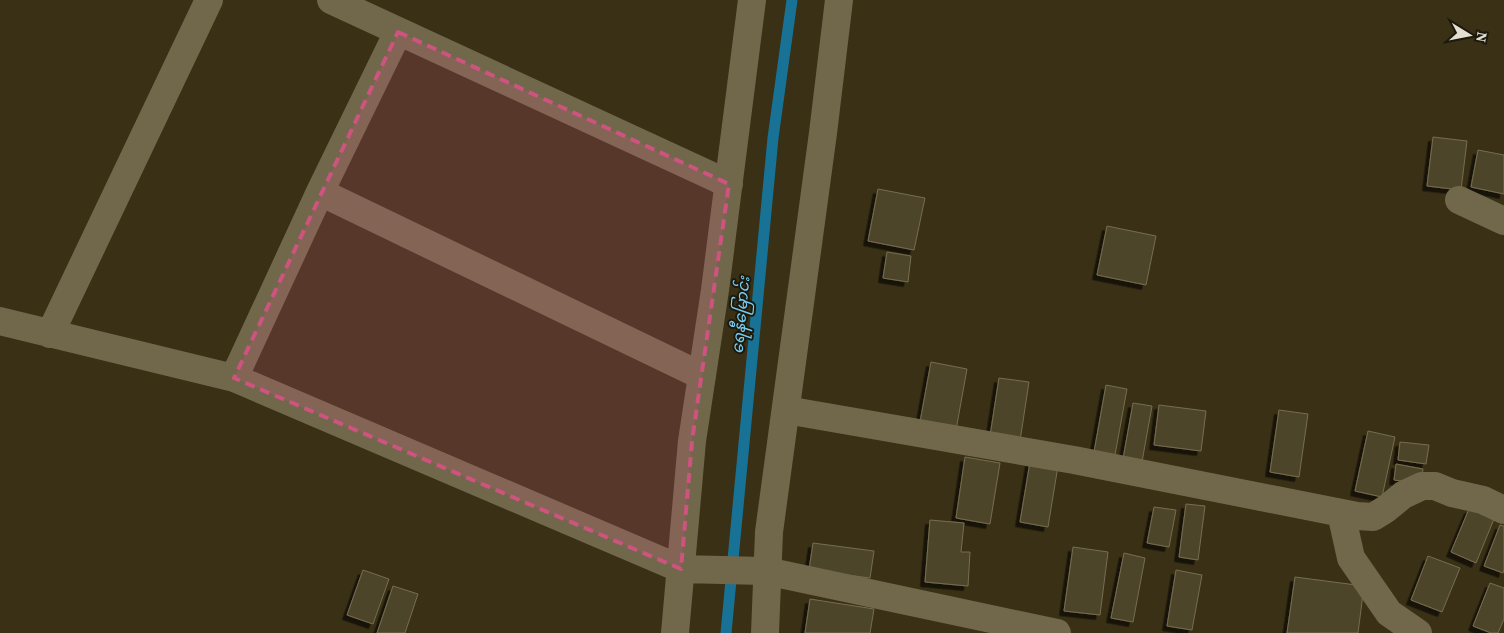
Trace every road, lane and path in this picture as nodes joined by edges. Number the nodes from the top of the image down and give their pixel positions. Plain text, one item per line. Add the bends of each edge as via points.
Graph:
1 (209, 0) edge
2 (331, 0) edge
3 (752, 0) edge
4 (839, 0) edge
5 (398, 32) junction
6 (729, 184) junction
7 (320, 192) junction
8 (1458, 200) dead end
9 (1504, 221) edge
10 (0, 321) edge
11 (50, 334) junction
12 (702, 376) junction
13 (234, 378) junction
14 (786, 410) junction
15 (1504, 510) edge
16 (1341, 514) junction
17 (687, 570) junction
18 (761, 570) junction
19 (675, 633) edge
20 (765, 633) edge
21 (1057, 633) edge
22 (1418, 633) edge

1 - 11 street
2 - 5 street
3 - 6 street
4 - 14 street
5 - 6 street
5 - 7 street
6 - 12 street
7 - 12 street
7 - 13 street
8 - 9 street
10 - 11 street
11 - 13 street
12 - 17 street via 692,441
13 - 17 street
14 - 16 street via 1074,460
14 - 18 street
15 - 16 street via 1483,500 1435,486 1422,486 1403,495 1373,517
16 - 22 street via 1351,558 1390,614
17 - 18 street
17 - 19 street
18 - 20 street
18 - 21 street

